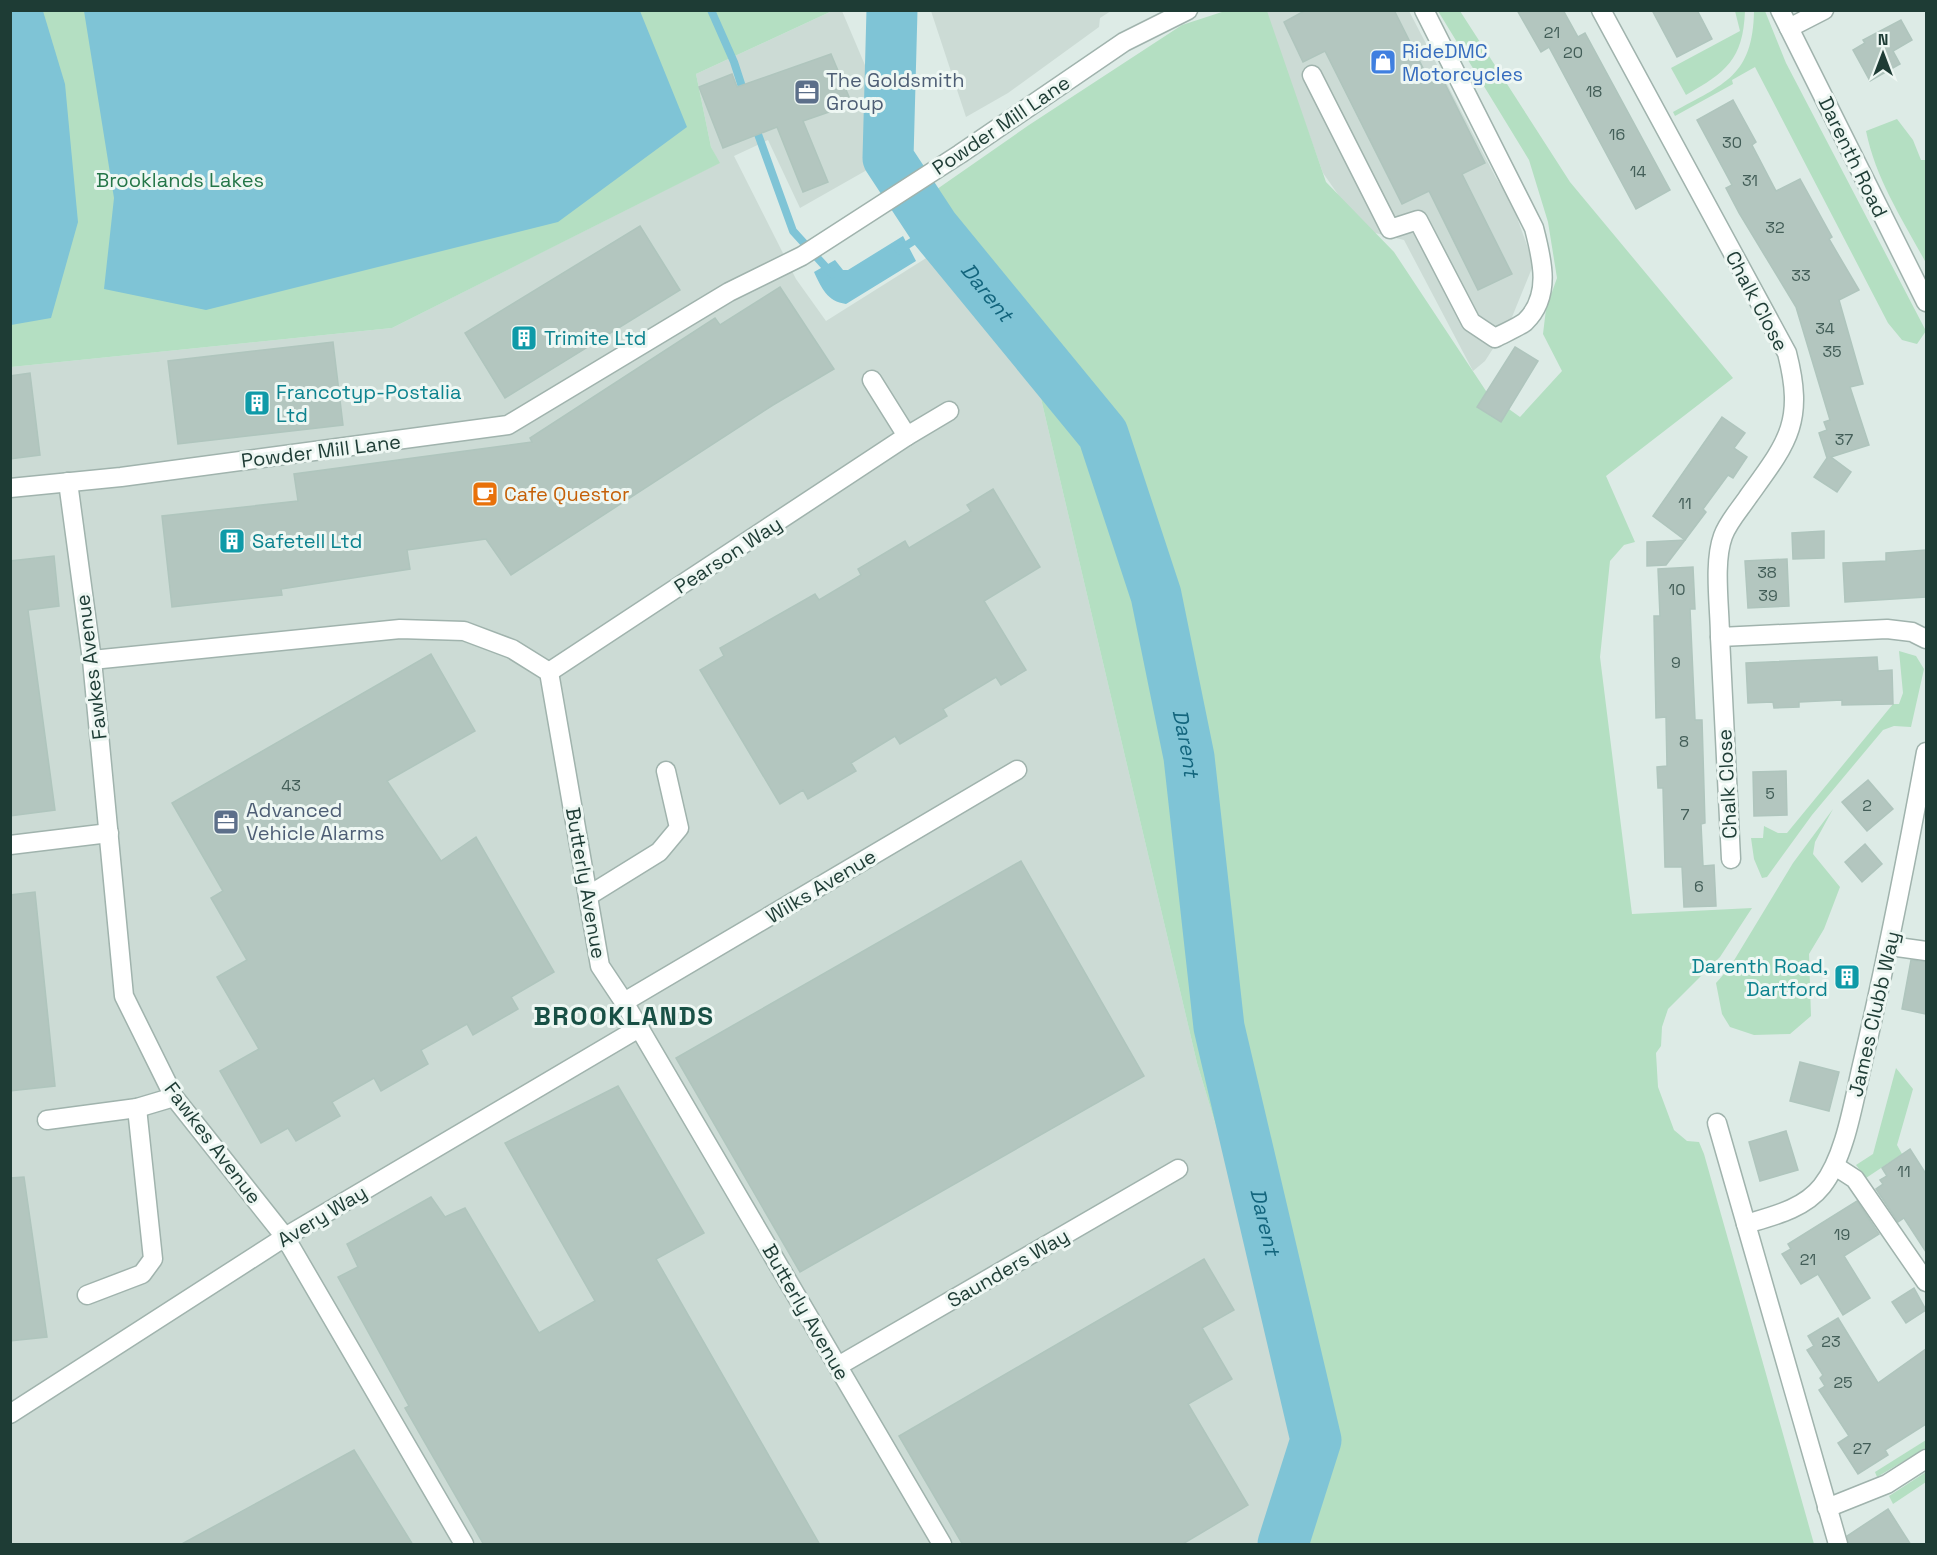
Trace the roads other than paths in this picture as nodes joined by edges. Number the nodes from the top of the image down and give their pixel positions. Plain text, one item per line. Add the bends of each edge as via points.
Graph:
1 (1188, 10) edge
2 (1424, 10) edge
3 (1780, 10) edge
4 (1824, 10) edge
5 (1607, 13) edge
6 (1789, 28) junction
7 (1312, 75) dead end
8 (1926, 302) edge
9 (872, 380) dead end
10 (950, 411) dead end
11 (907, 436) junction
12 (68, 482) junction
13 (10, 488) edge
14 (1720, 637) junction
15 (1926, 639) edge
16 (92, 660) junction
17 (549, 672) junction
18 (1926, 753) edge
19 (1017, 770) dead end
20 (666, 771) dead end
21 (110, 833) junction
22 (10, 845) edge
23 (1731, 859) dead end
24 (588, 896) junction
25 (1890, 946) junction
26 (1926, 951) edge
27 (624, 1002) junction
28 (639, 1028) junction
29 (174, 1097) junction
30 (137, 1108) junction
31 (47, 1120) dead end
32 (1716, 1123) dead end
33 (1835, 1166) junction
34 (1178, 1169) dead end
35 (1746, 1224) junction
36 (285, 1237) junction
37 (1926, 1282) edge
38 (87, 1295) dead end
39 (838, 1366) junction
40 (11, 1414) edge
41 (1926, 1459) edge
42 (1827, 1508) junction
43 (464, 1545) edge
44 (942, 1545) edge
45 (1838, 1545) edge

1 - 12 street, Powder Mill Lane via 1124,42 802,256 729,292 508,425
2 - 7 street via 1534,228 1542,260 1543,293 1525,322 1495,338 1471,322 1418,220 1390,229
3 - 6 street, Darenth Road
4 - 6 street
5 - 14 street, Chalk Close via 1787,353 1795,385 1793,415 1780,453 1723,535 1719,555
6 - 8 street, Darenth Road
9 - 11 street
10 - 11 street, Pearson Way
11 - 17 street, Pearson Way
12 - 13 street, Powder Mill Lane
12 - 16 street, Fawkes Avenue
14 - 15 street via 1887,628
14 - 23 street, Chalk Close
16 - 17 street via 400,629 464,631 512,649
16 - 21 street, Fawkes Avenue
17 - 24 street, Butterly Avenue
18 - 25 street, James Clubb Way
19 - 27 street, Wilks Avenue
20 - 24 street via 679,828 659,852
21 - 22 street
21 - 29 street, Fawkes Avenue via 124,996
24 - 27 street, Butterly Avenue via 600,966
25 - 26 street
25 - 33 street, James Clubb Way
27 - 28 street, Butterly Avenue
28 - 36 street, Avery Way
28 - 39 street, Butterly Avenue
29 - 30 street
29 - 36 street, Fawkes Avenue
30 - 31 street
30 - 38 street via 153,1259 142,1274
32 - 35 street
33 - 35 street, James Clubb Way via 1821,1187 1800,1204
33 - 37 street via 1855,1179
34 - 39 street, Saunders Way
35 - 42 street
36 - 40 street, Avery Way
36 - 43 street, Fawkes Avenue
39 - 44 street, Butterly Avenue
41 - 42 street via 1887,1484
42 - 45 street

